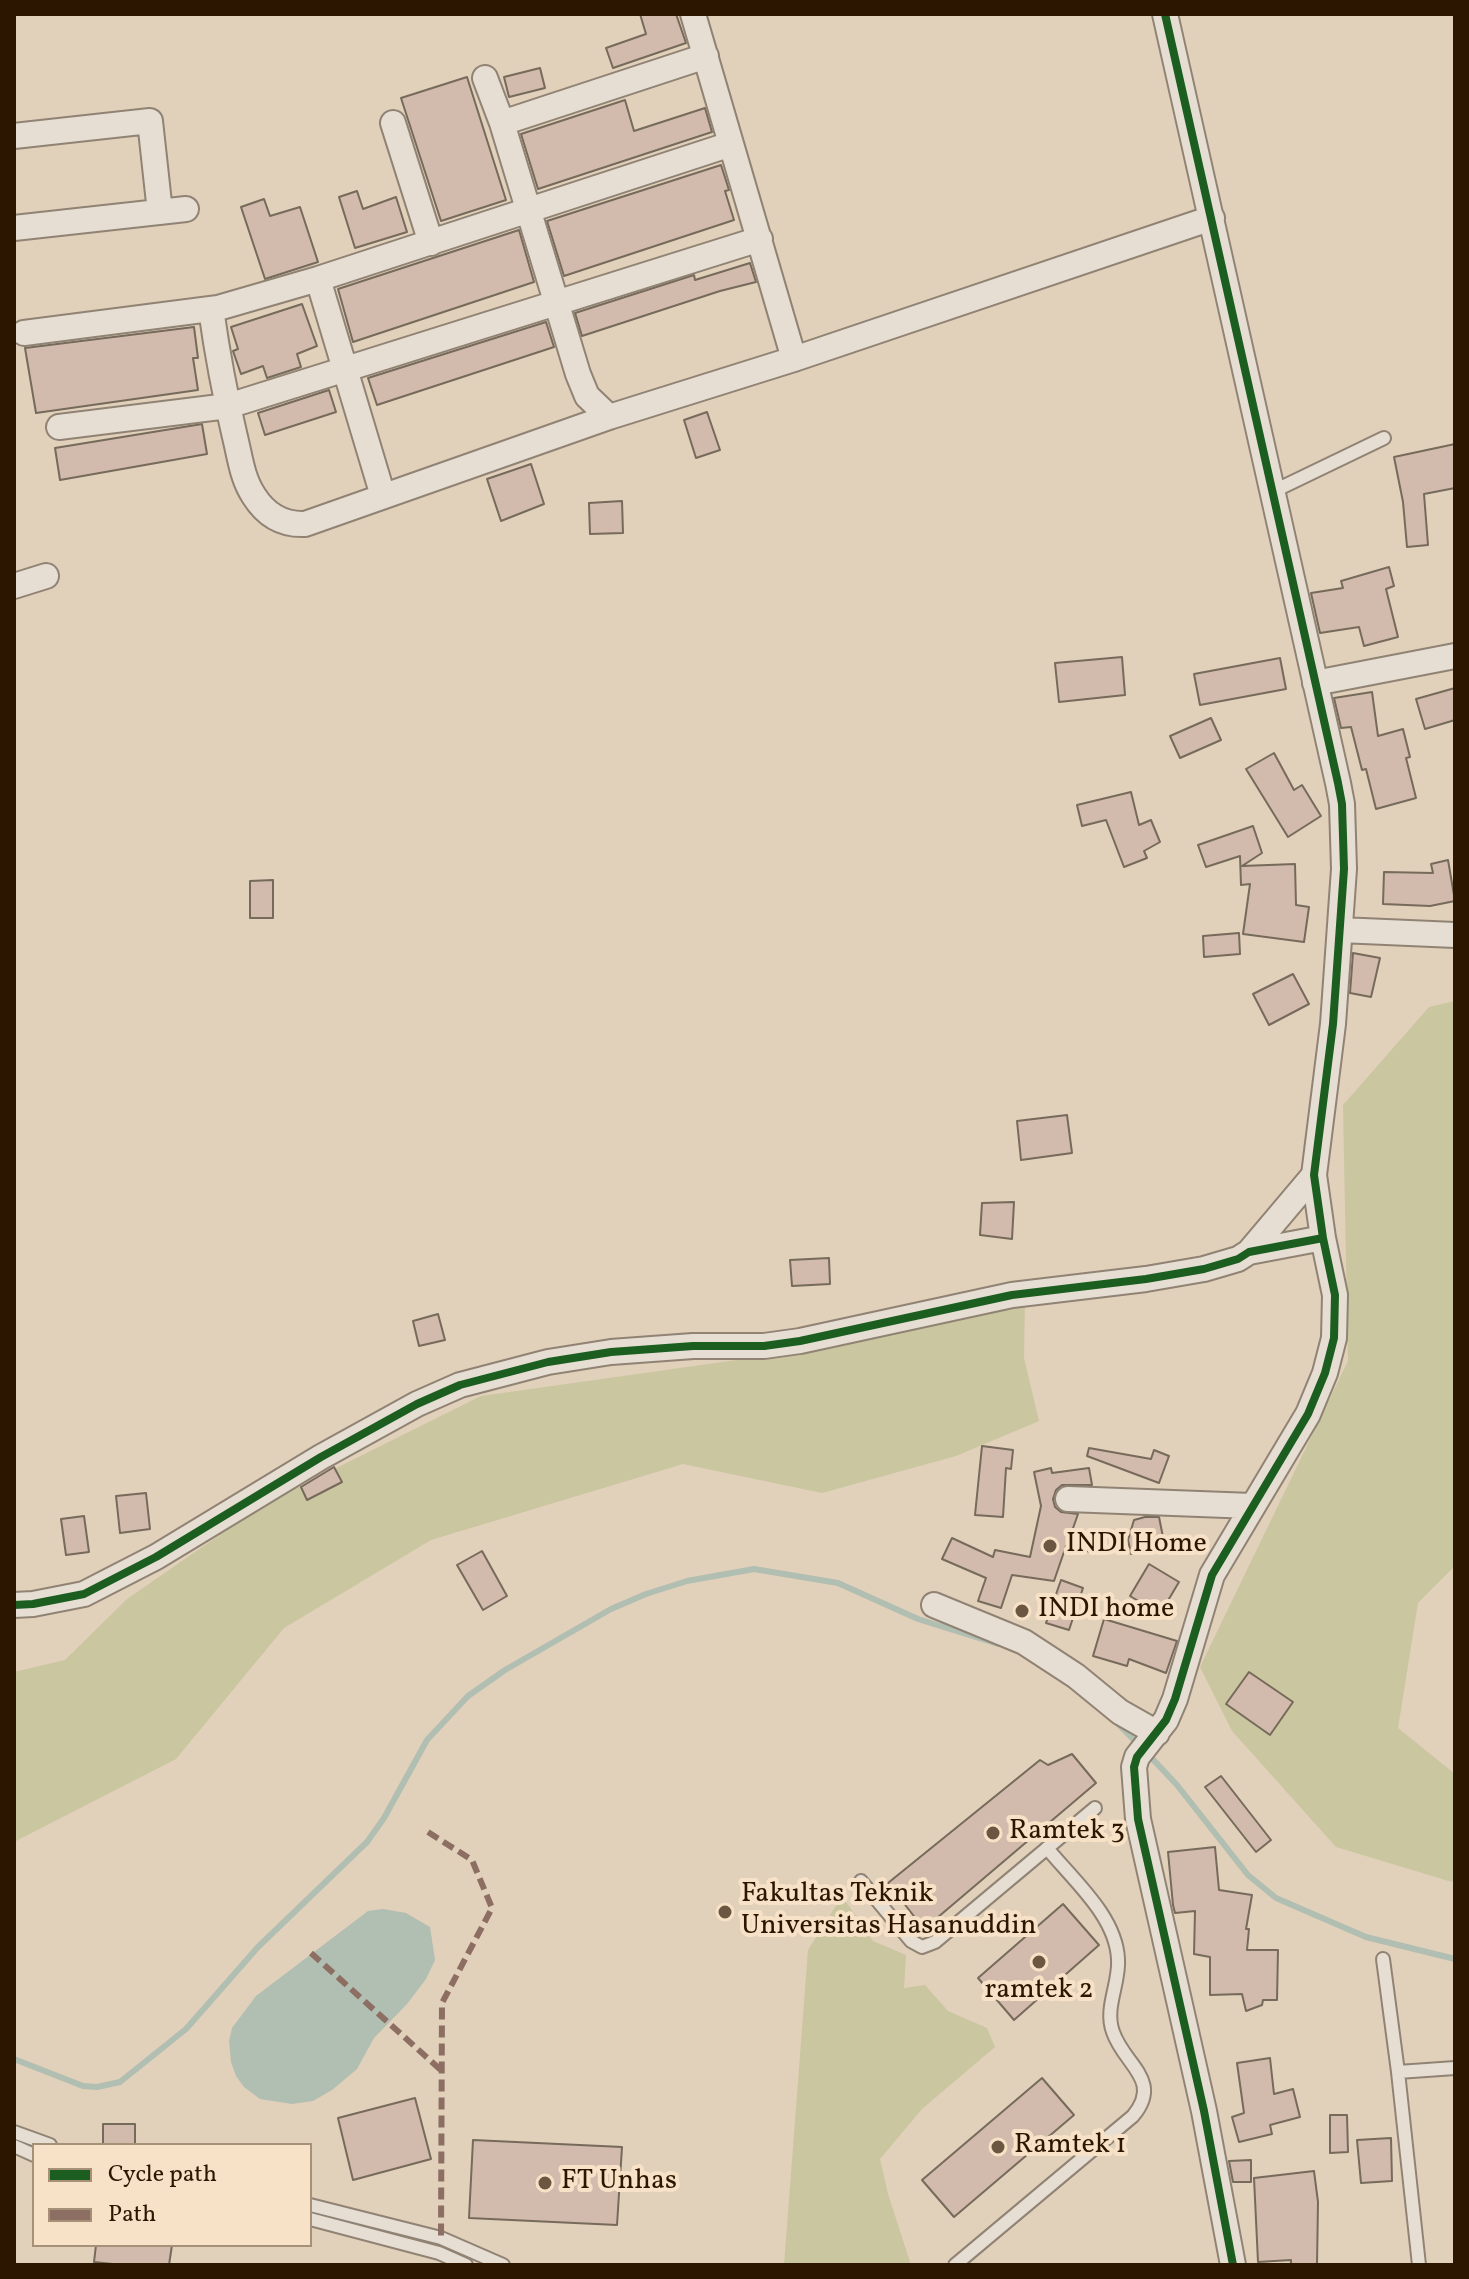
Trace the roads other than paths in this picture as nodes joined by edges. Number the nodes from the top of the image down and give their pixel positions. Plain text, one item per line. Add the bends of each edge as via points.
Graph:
1 (693, 14) edge
2 (1165, 14) edge
3 (706, 56) junction
4 (485, 78) dead end
5 (393, 123) dead end
6 (502, 123) junction
7 (14, 136) edge
8 (731, 144) junction
9 (186, 209) dead end
10 (528, 211) junction
11 (160, 212) junction
12 (1212, 218) junction
13 (14, 228) edge
14 (760, 239) junction
15 (431, 243) junction
16 (318, 279) junction
17 (555, 302) junction
18 (211, 309) junction
19 (24, 333) dead end
20 (794, 359) junction
21 (345, 370) junction
22 (228, 406) junction
23 (609, 417) junction
24 (59, 427) dead end
25 (1384, 438) dead end
26 (1274, 491) junction
27 (383, 496) junction
28 (46, 576) dead end
29 (14, 586) edge
30 (1455, 656) edge
31 (1315, 683) junction
32 (1340, 930) junction
33 (1455, 935) edge
34 (1314, 1175) junction
35 (1323, 1238) junction
36 (1249, 1252) junction
37 (1068, 1499) dead end
38 (1252, 1506) junction
39 (14, 1605) edge
40 (934, 1605) dead end
41 (1148, 1744) junction
42 (1095, 1808) dead end
43 (1047, 1848) junction
44 (861, 1881) dead end
45 (1383, 1959) dead end
46 (1455, 2068) edge
47 (1398, 2072) junction
48 (14, 2132) edge
49 (44, 2143) edge
50 (312, 2206) edge
51 (312, 2220) edge
52 (466, 2265) edge
53 (503, 2265) edge
54 (955, 2265) edge
55 (1233, 2265) edge
56 (1419, 2265) edge

1 - 3 street
2 - 12 street
3 - 6 street
3 - 8 street
4 - 6 street
5 - 15 street
6 - 10 street
7 - 11 street via 150,121
8 - 10 street
8 - 14 street
9 - 11 street
10 - 15 street
10 - 17 street
11 - 13 street
12 - 20 street
12 - 26 street
14 - 17 street
14 - 20 street
15 - 16 street
16 - 18 street
16 - 21 street
17 - 21 street
17 - 23 street via 587,396
18 - 19 street
18 - 22 street
20 - 23 street
21 - 22 street
21 - 27 street
22 - 24 street
22 - 27 street via 245,480 272,516 305,524
23 - 27 street
25 - 26 lane
26 - 31 street
28 - 29 street
30 - 31 street
31 - 32 street via 1342,804
32 - 33 street
32 - 34 street
34 - 35 street
34 - 36 street
35 - 36 street
35 - 38 street via 1335,1295 1329,1359 1308,1414
36 - 39 street via 1204,1269 1012,1295 800,1341 611,1352 460,1385 321,1457 96,1588 66,1599
37 - 38 street
38 - 41 street via 1207,1589 1175,1699
40 - 41 street via 1024,1642 1120,1712
41 - 55 street via 1134,1777 1138,1819
42 - 43 lane
43 - 44 lane via 935,1942 922,1947 911,1941
43 - 54 lane via 1102,1914 1114,1938 1119,1960 1109,2020 1146,2093 1133,2116
45 - 47 lane
46 - 47 lane
47 - 56 lane
48 - 49 lane
50 - 53 lane via 441,2238
51 - 52 lane

